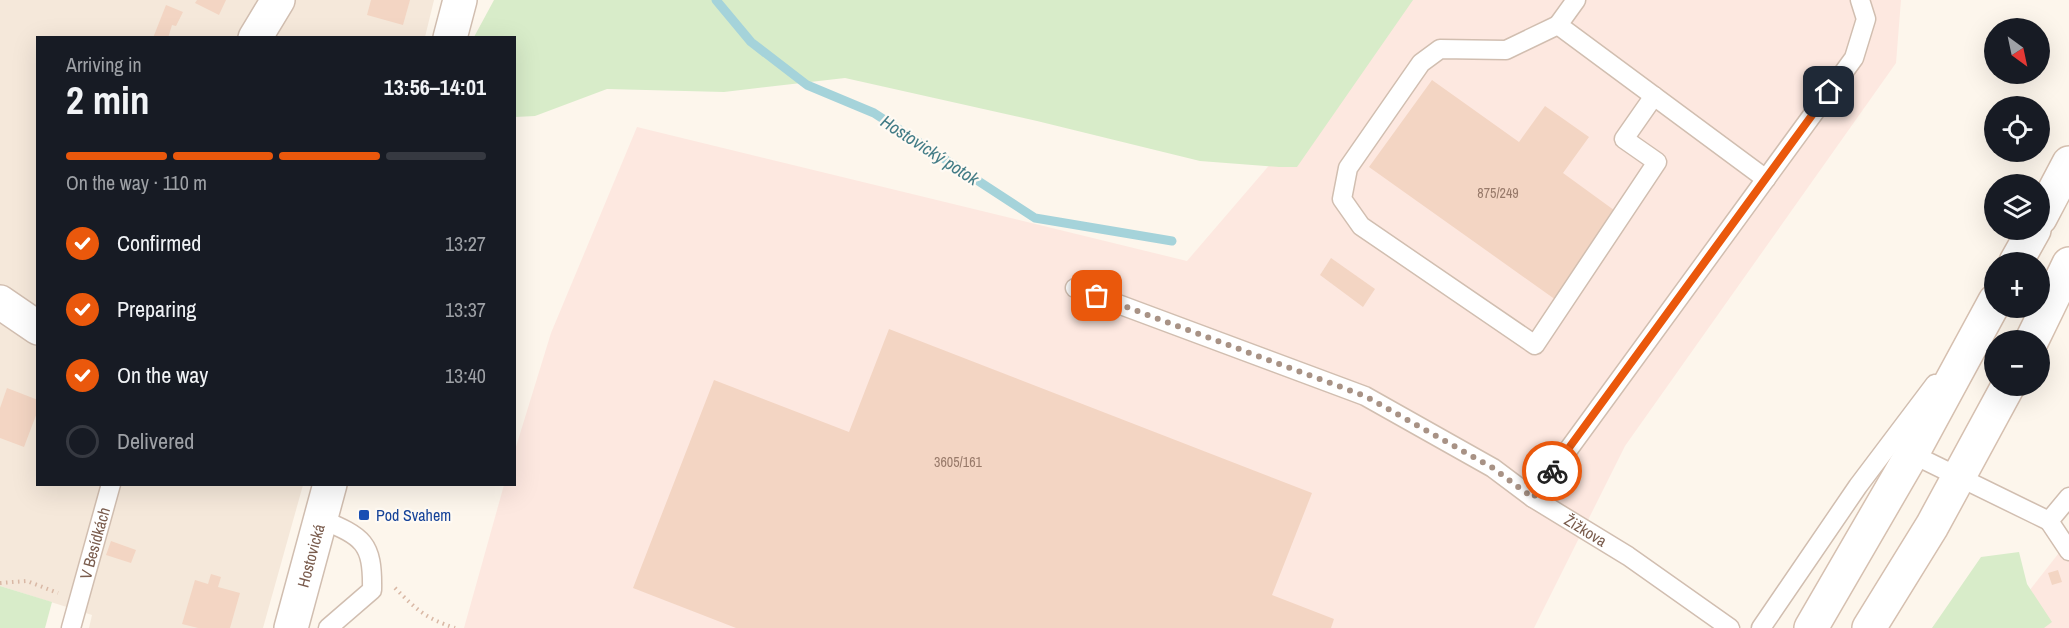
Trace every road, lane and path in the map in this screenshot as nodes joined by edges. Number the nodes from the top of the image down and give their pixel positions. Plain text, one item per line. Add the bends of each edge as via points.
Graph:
1 (278, 0) edge
2 (460, 0) edge
3 (1576, 0) edge
4 (1860, 0) edge
5 (1558, 25) junction
6 (256, 36) edge
7 (451, 36) edge
8 (1654, 96) junction
9 (2069, 164) edge
10 (1766, 179) junction
11 (2050, 199) edge
12 (2069, 264) edge
13 (1075, 288) dead end
14 (0, 302) edge
15 (1984, 318) edge
16 (1986, 318) edge
17 (36, 327) edge
18 (2038, 330) edge
19 (2003, 396) edge
20 (1912, 454) junction
21 (1959, 477) junction
22 (110, 486) edge
23 (329, 486) edge
24 (2069, 497) edge
25 (1533, 498) junction
26 (321, 519) junction
27 (2049, 521) junction
28 (2069, 551) edge
29 (0, 583) edge
30 (391, 583) dead end
31 (78, 600) junction
32 (71, 628) edge
33 (291, 628) edge
34 (328, 628) edge
35 (455, 628) edge
36 (1730, 628) edge
37 (1761, 628) edge
38 (1812, 628) edge
39 (1869, 628) edge

1 - 6 main road
2 - 7 main road
3 - 5 lane
4 - 10 lane via 1866,19 1854,58
5 - 8 lane
5 - 8 lane via 1506,51 1440,49 1421,63 1348,168 1342,199 1361,226 1535,345 1657,162 1624,139
8 - 10 lane
9 - 11 main road
10 - 25 lane
12 - 18 main road
13 - 25 lane, Žižkova via 1365,396 1493,468
14 - 17 main road
15 - 37 lane via 1858,486
16 - 20 main road
19 - 21 main road
20 - 21 lane
20 - 38 main road
21 - 27 lane
21 - 39 main road
22 - 31 lane, V Besídkách
23 - 26 main road, Hostovická
24 - 27 lane
25 - 36 lane, Žižkova via 1628,556
26 - 33 main road, Hostovická
26 - 34 lane via 350,531 366,547 372,566 372,590
27 - 28 lane
29 - 31 path via 27,581
30 - 35 path via 420,613
31 - 32 lane

